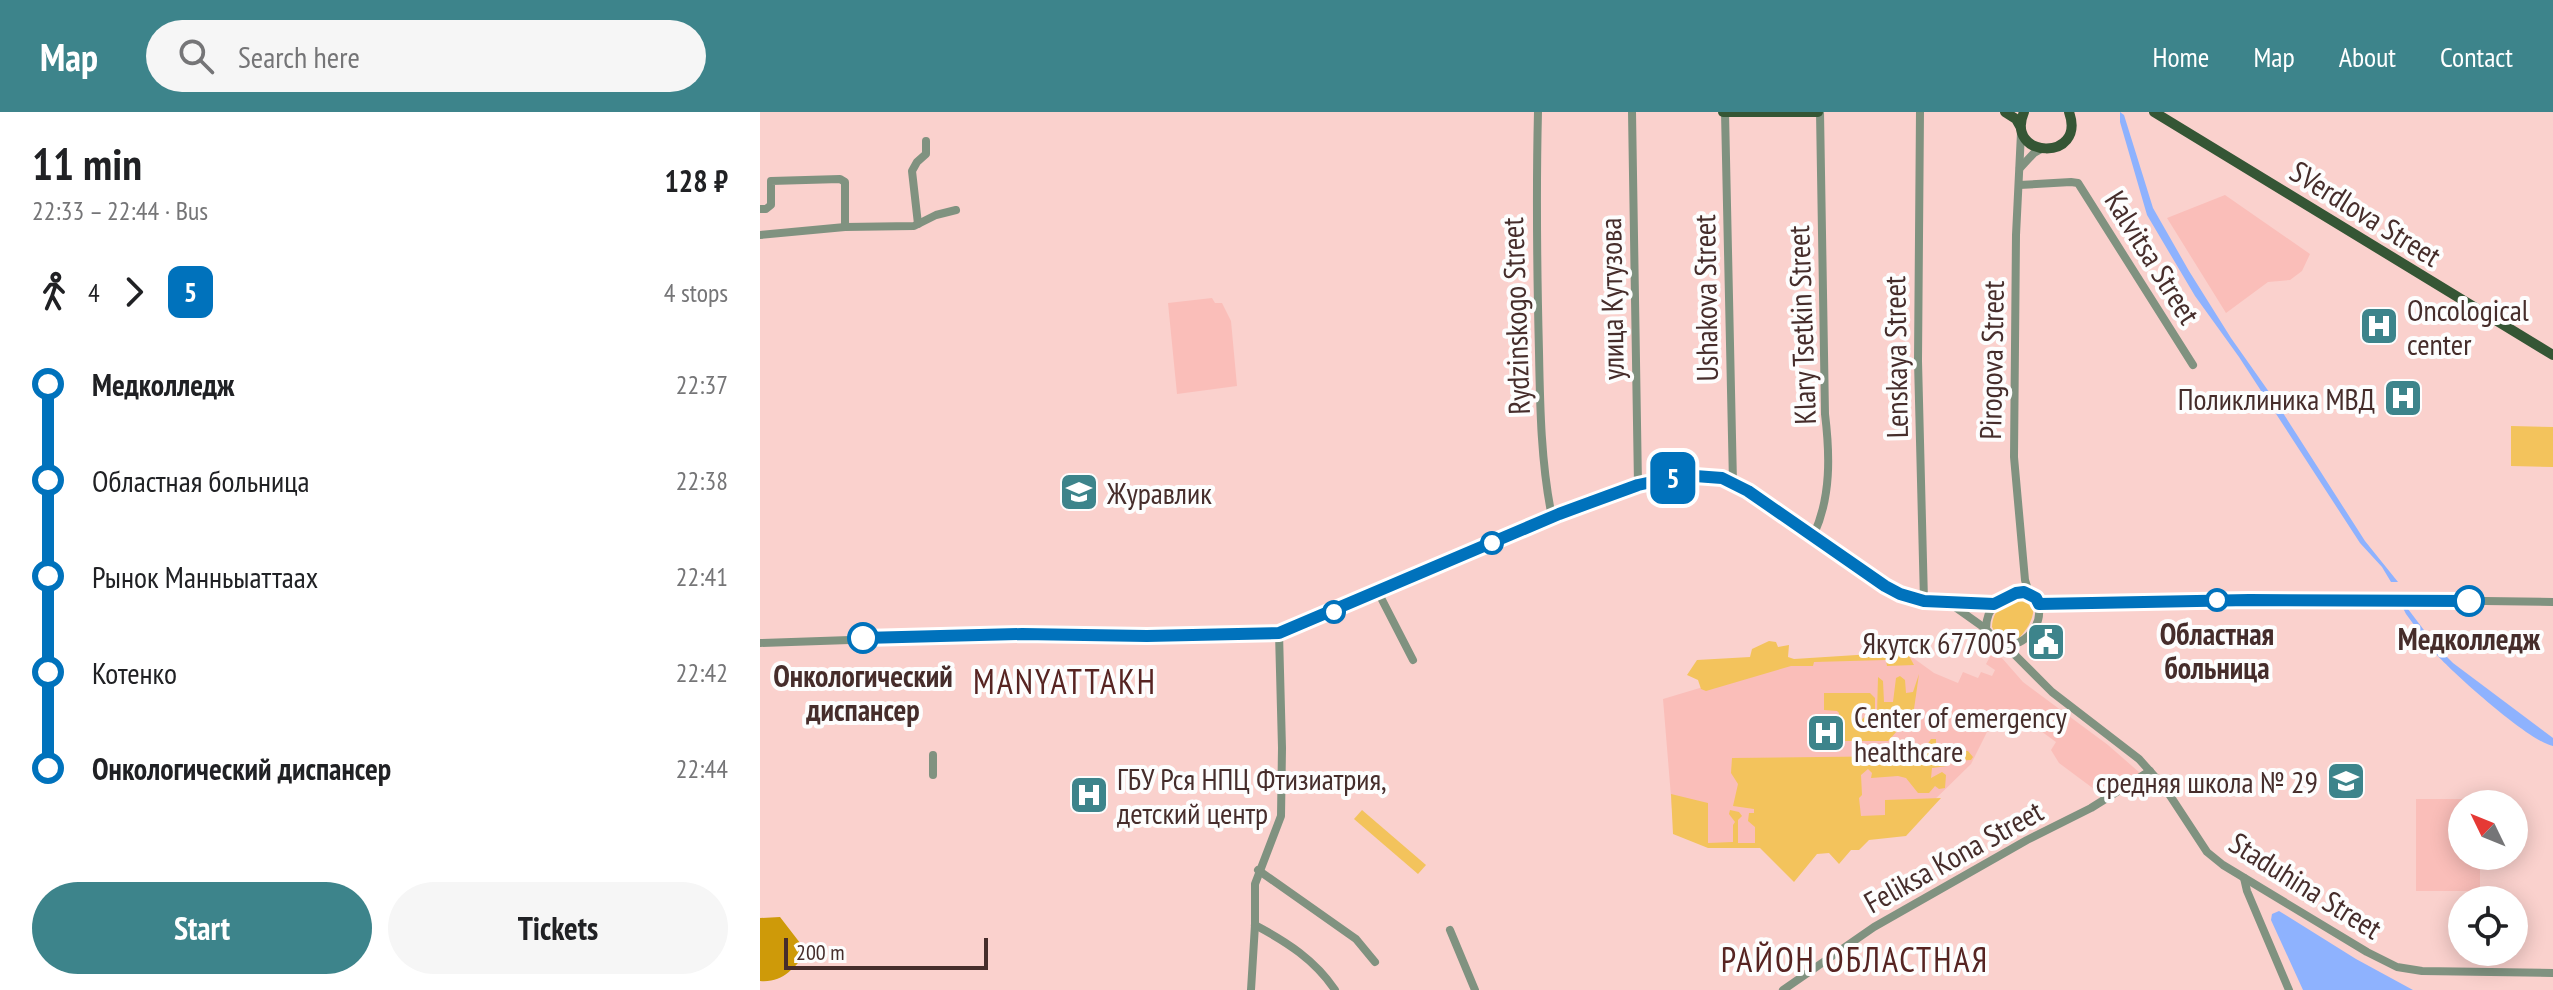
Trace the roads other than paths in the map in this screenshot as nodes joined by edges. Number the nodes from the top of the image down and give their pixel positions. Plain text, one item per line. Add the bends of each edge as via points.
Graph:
1 (1538, 112) edge
2 (1632, 112) edge
3 (1724, 112) edge
4 (1819, 112) edge
5 (1920, 112) edge
6 (2005, 112) edge
7 (2024, 112) edge
8 (2069, 112) edge
9 (2078, 112) edge
10 (2154, 112) edge
11 (2072, 124) junction
12 (2021, 128) junction
13 (926, 141) dead end
14 (2041, 149) junction
15 (2020, 169) junction
16 (760, 181) edge
17 (771, 181) junction
18 (2019, 185) junction
19 (760, 209) edge
20 (956, 210) dead end
21 (918, 224) junction
22 (845, 227) junction
23 (760, 235) edge
24 (2553, 355) edge
25 (2193, 365) dead end
26 (1733, 483) junction
27 (1638, 485) junction
28 (1552, 517) junction
29 (1814, 534) junction
30 (2025, 580) junction
31 (1378, 592) junction
32 (2016, 593) junction
33 (2029, 593) junction
34 (1924, 601) junction
35 (1947, 602) junction
36 (2553, 602) edge
37 (1994, 604) junction
38 (2039, 604) junction
39 (1986, 629) junction
40 (1279, 633) junction
41 (2022, 642) junction
42 (760, 643) edge
43 (2006, 646) junction
44 (1413, 660) dead end
45 (2019, 660) junction
46 (933, 755) dead end
47 (2150, 771) junction
48 (933, 775) dead end
49 (1258, 870) junction
50 (2244, 878) junction
51 (1255, 925) junction
52 (1450, 930) dead end
53 (1375, 962) dead end
54 (2553, 973) edge
55 (1251, 990) edge
56 (1335, 990) edge
57 (1475, 990) edge
58 (1783, 990) edge
59 (2289, 990) edge

1 - 28 street, Rydzinskogo Street via 1539,378
2 - 27 street, улица Кутузова
3 - 4 main road
3 - 26 street, Ushakova Street
4 - 29 street, Klary Tsetkin Street via 1828,443 1823,514
5 - 34 street, Lenskaya Street via 1918,361
6 - 12 main road
7 - 12 main road
8 - 11 main road
9 - 11 main road
10 - 24 main road, SVerdlova Street
11 - 14 main road via 2064,142
12 - 14 main road via 2026,140
12 - 15 street, Pirogova Street
13 - 21 street via 926,154 912,171
14 - 15 street
15 - 18 street, Pirogova Street
16 - 17 street
17 - 19 street via 771,205
17 - 22 street via 844,180
18 - 25 street, Kalvitsa Street via 2078,183
18 - 30 street, Pirogova Street via 2014,457
20 - 21 street
21 - 22 street
22 - 23 street
26 - 27 street via 1695,476
26 - 29 street
27 - 28 street
28 - 31 street
29 - 34 street via 1885,586
30 - 32 street
30 - 33 street, Pirogova Street
31 - 40 street
31 - 44 street
32 - 33 street
32 - 37 street
33 - 38 street
34 - 35 street
35 - 37 street
35 - 39 street
36 - 38 street
37 - 39 street
38 - 41 street via 2035,624
39 - 43 street
40 - 42 street
40 - 49 street via 1281,816
41 - 43 street
41 - 45 street
43 - 45 street, Staduhina Street
45 - 47 street, Staduhina Street
46 - 48 street
47 - 50 street, Staduhina Street via 2207,852
47 - 58 street, Feliksa Kona Street via 1874,927
49 - 51 street
49 - 53 street via 1356,939
50 - 54 street, Staduhina Street via 2397,967
50 - 59 street
51 - 55 street
51 - 56 street via 1287,942 1322,971
52 - 57 street

